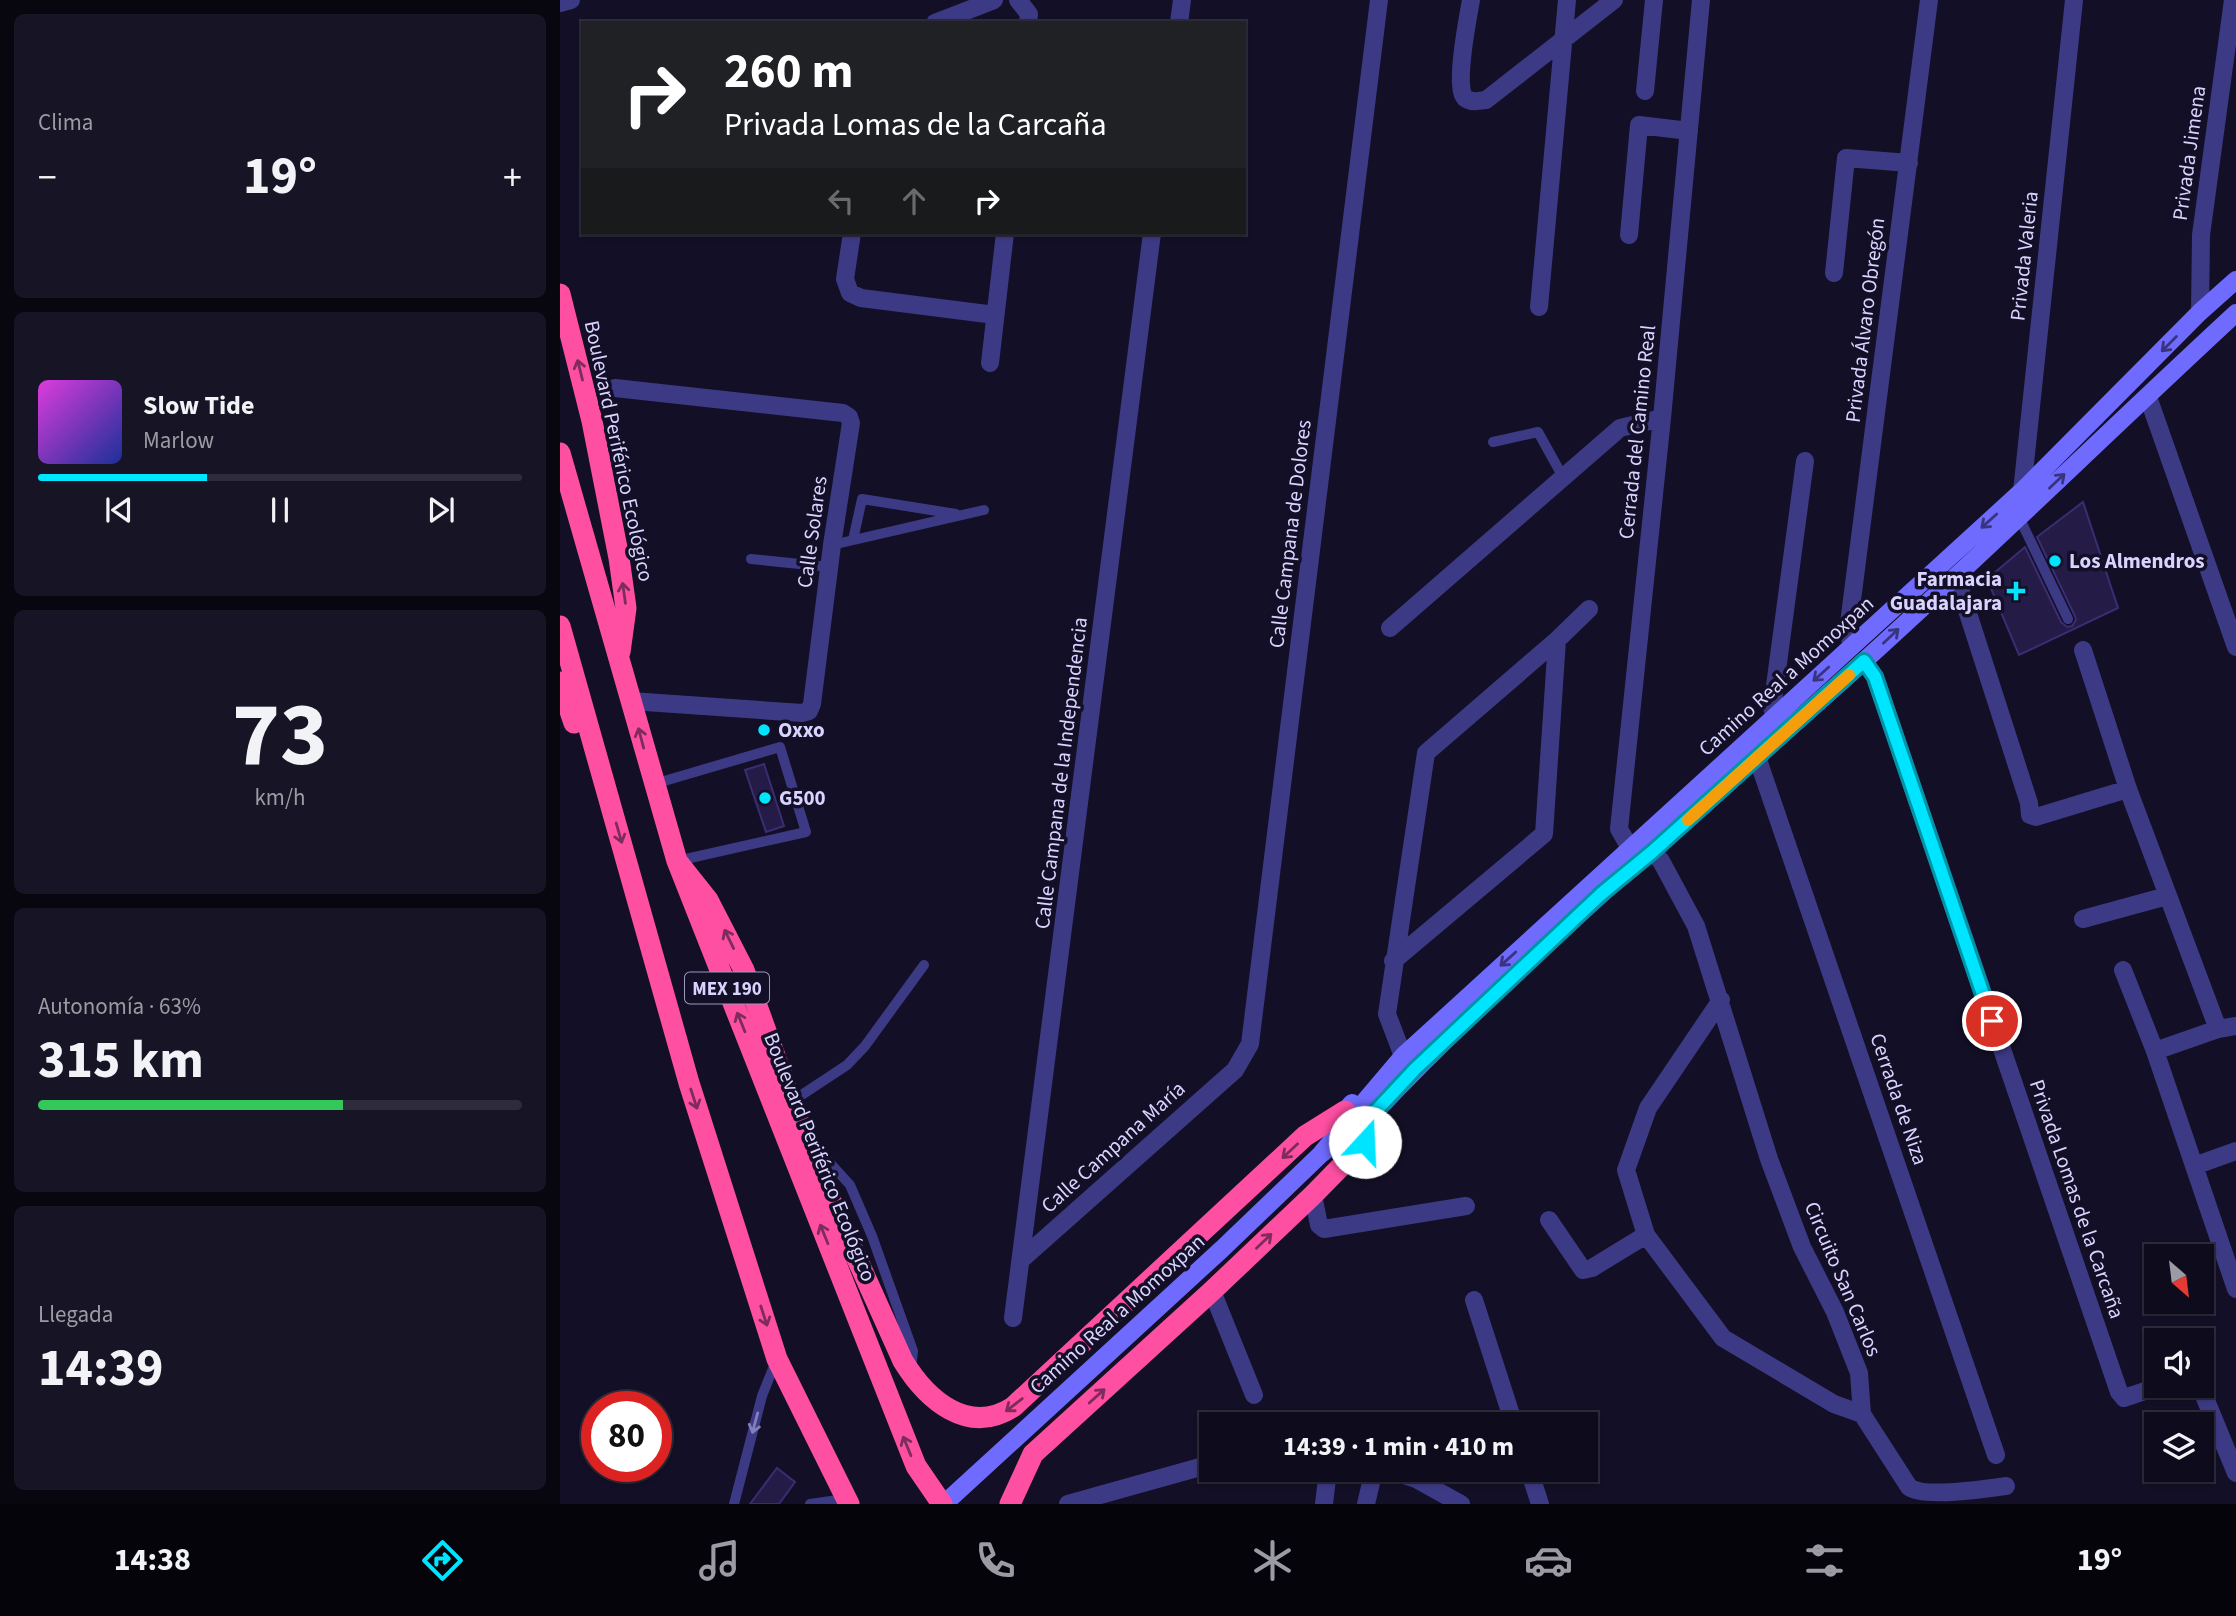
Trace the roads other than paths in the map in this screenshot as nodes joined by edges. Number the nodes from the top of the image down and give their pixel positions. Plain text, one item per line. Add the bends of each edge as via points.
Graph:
1 (571, 0) edge
2 (994, 0) edge
3 (1018, 0) edge
4 (1182, 0) edge
5 (1378, 0) edge
6 (1471, 0) edge
7 (1567, 0) edge
8 (1614, 0) edge
9 (1654, 0) edge
10 (1701, 0) edge
11 (1929, 0) edge
12 (2074, 0) edge
13 (2233, 0) edge
14 (560, 3) edge
15 (940, 21) edge
16 (1028, 21) edge
17 (1179, 21) edge
18 (1564, 39) junction
19 (1645, 91) dead end
20 (1689, 131) junction
21 (1909, 163) junction
22 (852, 235) edge
23 (1005, 235) edge
24 (1152, 235) edge
25 (1629, 235) dead end
26 (1834, 274) dead end
27 (2236, 280) edge
28 (560, 294) edge
29 (1539, 307) dead end
30 (2200, 312) junction
31 (2236, 313) edge
32 (995, 315) junction
33 (990, 363) dead end
34 (615, 388) dead end
35 (2148, 397) junction
36 (1662, 418) junction
37 (1493, 442) dead end
38 (560, 453) edge
39 (1805, 461) dead end
40 (1563, 477) junction
41 (2022, 491) junction
42 (984, 510) dead end
43 (962, 515) junction
44 (2019, 517) junction
45 (853, 540) junction
46 (832, 545) junction
47 (751, 559) dead end
48 (829, 567) junction
49 (1956, 576) junction
50 (1589, 608) dead end
51 (2068, 619) dead end
52 (560, 626) edge
53 (1390, 628) dead end
54 (1557, 640) junction
55 (1852, 646) junction
56 (2236, 647) edge
57 (2083, 650) dead end
58 (619, 661) junction
59 (1864, 661) junction
60 (560, 682) edge
61 (631, 701) junction
62 (1775, 716) junction
63 (1757, 757) junction
64 (603, 776) junction
65 (654, 784) junction
66 (2128, 789) junction
67 (1641, 850) junction
68 (677, 861) junction
69 (2167, 895) junction
70 (2083, 919) dead end
71 (1393, 961) junction
72 (925, 965) dead end
73 (2123, 970) dead end
74 (1721, 1000) junction
75 (2236, 1026) edge
76 (2218, 1029) junction
77 (2155, 1051) junction
78 (1403, 1056) junction
79 (1415, 1069) junction
80 (1235, 1070) joint
81 (791, 1102) junction
82 (1363, 1112) junction
83 (2236, 1151) edge
84 (1320, 1155) junction
85 (2194, 1166) junction
86 (1314, 1204) junction
87 (1466, 1206) dead end
88 (1549, 1220) dead end
89 (1646, 1235) junction
90 (1022, 1259) junction
91 (2234, 1277) edge
92 (1212, 1292) junction
93 (1474, 1300) dead end
94 (1013, 1318) dead end
95 (777, 1359) junction
96 (2144, 1393) edge
97 (1254, 1395) dead end
98 (2205, 1398) edge
99 (1510, 1412) edge
100 (1862, 1414) junction
101 (1996, 1455) dead end
102 (1199, 1467) edge
103 (2236, 1474) edge
104 (1327, 1482) edge
105 (1371, 1482) edge
106 (1421, 1482) edge
107 (1533, 1482) edge
108 (2006, 1486) dead end
109 (846, 1502) edge
110 (734, 1504) edge
111 (810, 1504) edge
112 (943, 1504) edge
113 (1010, 1504) edge
114 (1069, 1504) edge
115 (1324, 1504) edge
116 (1366, 1504) edge
117 (1461, 1504) edge
118 (1540, 1504) edge

1 - 14 street
2 - 15 street
3 - 16 street via 1029,14
4 - 17 street
5 - 80 street, Calle Campana de Dolores via 1250,1044
6 - 18 street via 1461,67 1462,92 1473,102 1486,100
7 - 18 street
8 - 18 street
9 - 19 street
10 - 20 street, Cerrada del Camino Real
11 - 21 street, Privada Álvaro Obregón
12 - 41 street, Privada Valeria
13 - 30 street, Privada Jimena via 2201,235
18 - 29 street
20 - 25 street via 1639,125
20 - 36 street, Cerrada del Camino Real
21 - 26 street via 1846,158
21 - 55 street, Privada Álvaro Obregón via 1848,631
22 - 32 street via 845,279 850,293
23 - 32 street
24 - 90 street, Calle Campana de la Independencia
27 - 30 street, Camino Real a Momoxpan
58 -> 28 highway, Boulevard Periférico Ecológico via 626,608 619,558 592,421
30 -> 41 street, Camino Real a Momoxpan
31 - 35 street, Camino Real a Momoxpan
32 - 33 street
34 - 46 street, Calle Solares via 849,417
44 -> 35 street, Camino Real a Momoxpan
35 - 56 street
36 - 40 street via 1620,428
36 - 67 street, Cerrada del Camino Real via 1619,829
37 - 40 lane via 1538,432
38 - 58 highway, Boulevard Periférico Ecológico / MEX 190
39 - 62 street via 1772,708
40 - 53 street
41 - 44 street, Privada Valeria
41 -> 55 street, Camino Real a Momoxpan
42 - 43 lane
43 - 45 lane
43 - 45 lane via 862,499
44 - 49 street, Camino Real a Momoxpan
44 - 51 lane
45 - 46 lane
46 - 48 street, Calle Solares
47 - 48 lane
48 - 61 street, Calle Solares via 809,711
59 -> 49 street, Camino Real a Momoxpan
49 - 66 street via 2030,815
50 - 54 street
52 - 64 highway, MEX 190
54 - 71 street via 1426,753
54 - 71 street via 1544,834
55 -> 62 street, Camino Real a Momoxpan
57 - 66 street
58 - 61 highway, Boulevard Periférico Ecológico / MEX 190
59 - 63 street, Camino Real a Momoxpan
59 - 96 street, Privada Lomas de la Carcaña via 1875,677 2119,1392 2124,1398
60 - 64 highway via 575,724
65 -> 61 highway, Boulevard Periférico Ecológico / MEX 190
62 - 67 street, Camino Real a Momoxpan
63 - 67 street, Camino Real a Momoxpan
63 - 101 street, Cerrada de Niza
64 -> 95 highway, MEX 190 via 689,1083
65 - 68 highway, Boulevard Periférico Ecológico / MEX 190
65 - 68 lane via 780,747 806,832
66 - 69 street
67 - 74 street, Circuito San Carlos via 1661,861 1696,926
67 -> 78 street, Camino Real a Momoxpan
67 - 79 street, Camino Real a Momoxpan via 1601,894
81 -> 68 highway via 758,1006 727,936 708,900
112 -> 68 highway, Boulevard Periférico Ecológico / MEX 190 via 916,1466
69 - 70 street
69 - 76 street
71 - 78 street via 1387,1014
72 - 81 lane via 856,1056
73 - 77 street
74 - 89 street via 1648,1108 1626,1170
74 - 100 street, Circuito San Carlos via 1769,1159 1802,1247 1835,1311 1859,1373
75 - 76 street
76 - 77 street
77 - 85 street
78 - 79 street
78 - 82 street, Camino Real a Momoxpan
79 - 82 street, Camino Real a Momoxpan
80 - 90 street, Calle Campana María
82 -> 81 highway via 1306,1136 1013,1407 981,1418 962,1416 932,1396 911,1373 831,1203
82 - 84 street, Camino Real a Momoxpan via 1345,1125
82 - 84 street, Camino Real a Momoxpan via 1363,1129 1353,1129
82 - 86 highway via 1365,1142
83 - 85 street
84 - 112 street, Camino Real a Momoxpan
85 - 91 street
86 - 87 street via 1324,1229
92 -> 86 highway
88 - 89 street via 1583,1270
89 - 100 street via 1723,1338 1834,1404
90 - 94 street, Calle Campana de la Independencia
92 - 97 street
113 -> 92 highway via 1033,1454
93 - 99 street
95 - 109 highway, MEX 190
95 -> 110 lane via 762,1396
98 - 103 street
100 - 108 street via 1916,1492
102 - 114 street
104 - 115 street
105 - 116 street
106 - 117 street
107 - 118 street
109 - 111 lane

